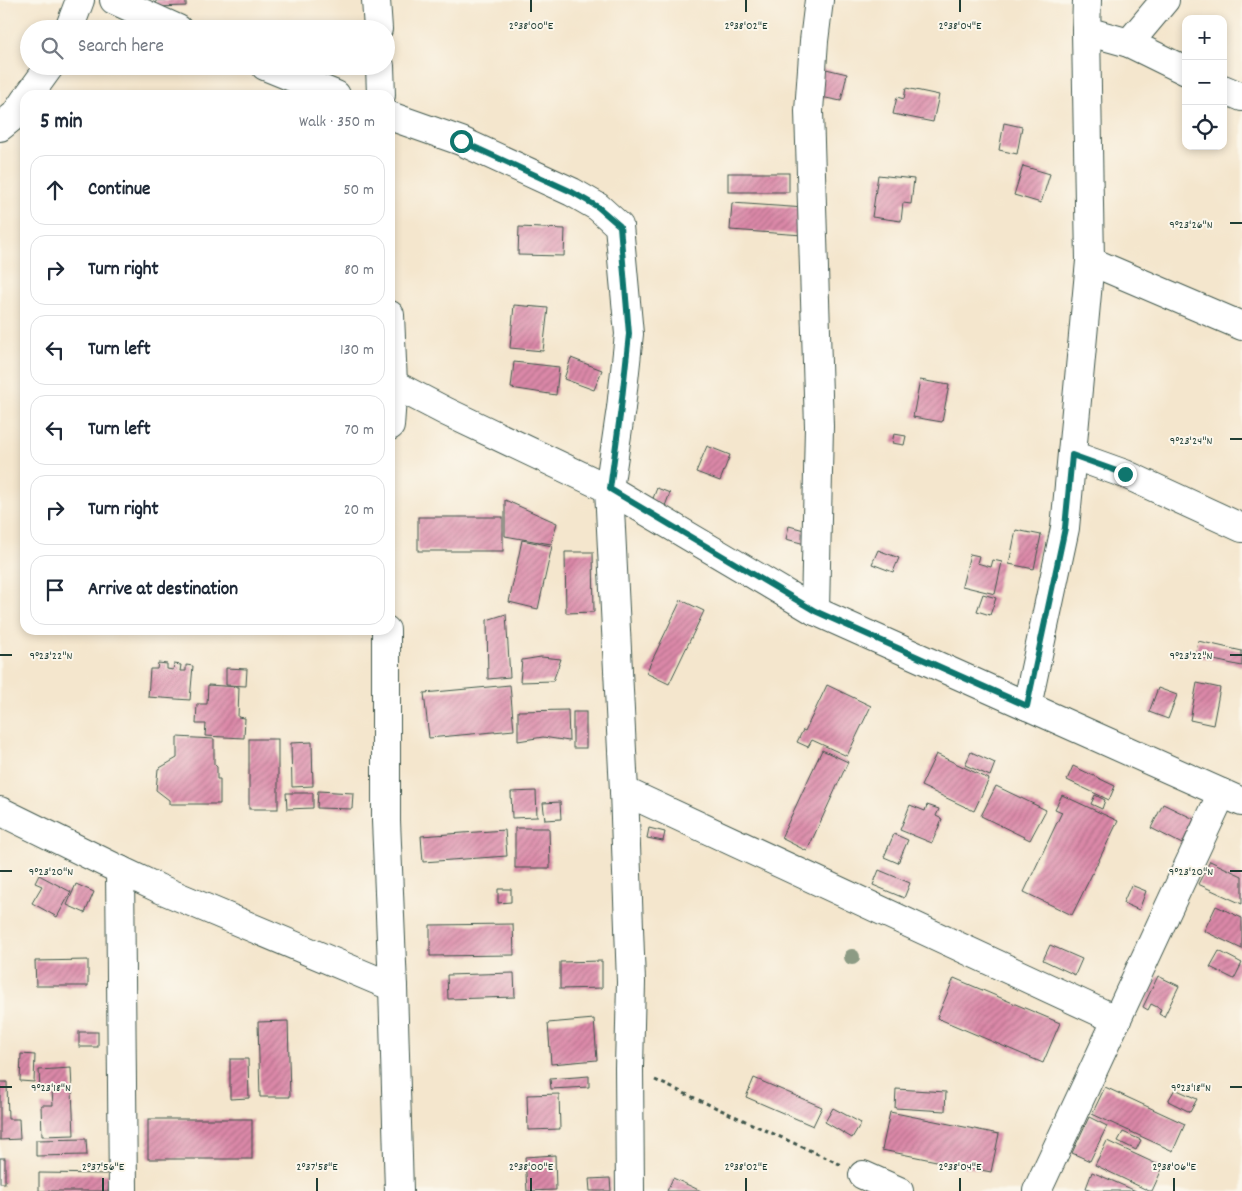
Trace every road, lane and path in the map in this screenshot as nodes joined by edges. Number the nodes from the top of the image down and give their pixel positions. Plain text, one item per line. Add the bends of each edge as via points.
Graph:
1 (80, 0) edge
2 (114, 0) edge
3 (376, 0) edge
4 (819, 0) edge
5 (1087, 0) edge
6 (1165, 0) edge
7 (72, 20) edge
8 (158, 20) edge
9 (377, 20) edge
10 (1086, 31) junction
11 (1129, 43) junction
12 (1182, 69) edge
13 (43, 75) edge
14 (287, 75) edge
15 (380, 75) edge
16 (33, 90) edge
17 (324, 90) edge
18 (381, 90) edge
19 (1227, 91) edge
20 (1242, 97) edge
21 (20, 108) edge
22 (395, 118) edge
23 (0, 127) edge
24 (1090, 260) junction
25 (1242, 326) edge
26 (395, 385) edge
27 (1072, 455) junction
28 (610, 489) junction
29 (1242, 528) edge
30 (815, 611) junction
31 (386, 635) edge
32 (1027, 706) junction
33 (624, 791) junction
34 (1232, 798) edge
35 (0, 810) edge
36 (120, 870) junction
37 (393, 987) junction
38 (1118, 1020) junction
39 (629, 1068) junction
40 (863, 1175) joint
41 (123, 1191) edge
42 (399, 1191) edge
43 (630, 1191) edge
44 (899, 1191) edge
45 (1037, 1191) edge

1 - 7 street
2 - 8 street
3 - 9 street
4 - 30 street via 809,111 819,426
5 - 10 street
6 - 11 street
10 - 11 street
10 - 24 street
11 - 12 street
13 - 16 street
14 - 17 street
15 - 18 street
19 - 20 street
21 - 23 street
22 - 28 street via 461,141 572,192 598,207 620,226 629,334
24 - 25 street
24 - 27 street
26 - 28 street
27 - 29 street via 1125,474
27 - 32 street via 1065,528
28 - 30 street
28 - 33 street
30 - 32 street
31 - 37 street via 386,821
32 - 34 street
33 - 38 street
33 - 39 street via 631,982
34 - 38 street
35 - 36 street
36 - 37 street
36 - 41 street
37 - 42 street
38 - 45 street
39 - 40 path
39 - 43 street
40 - 44 street

